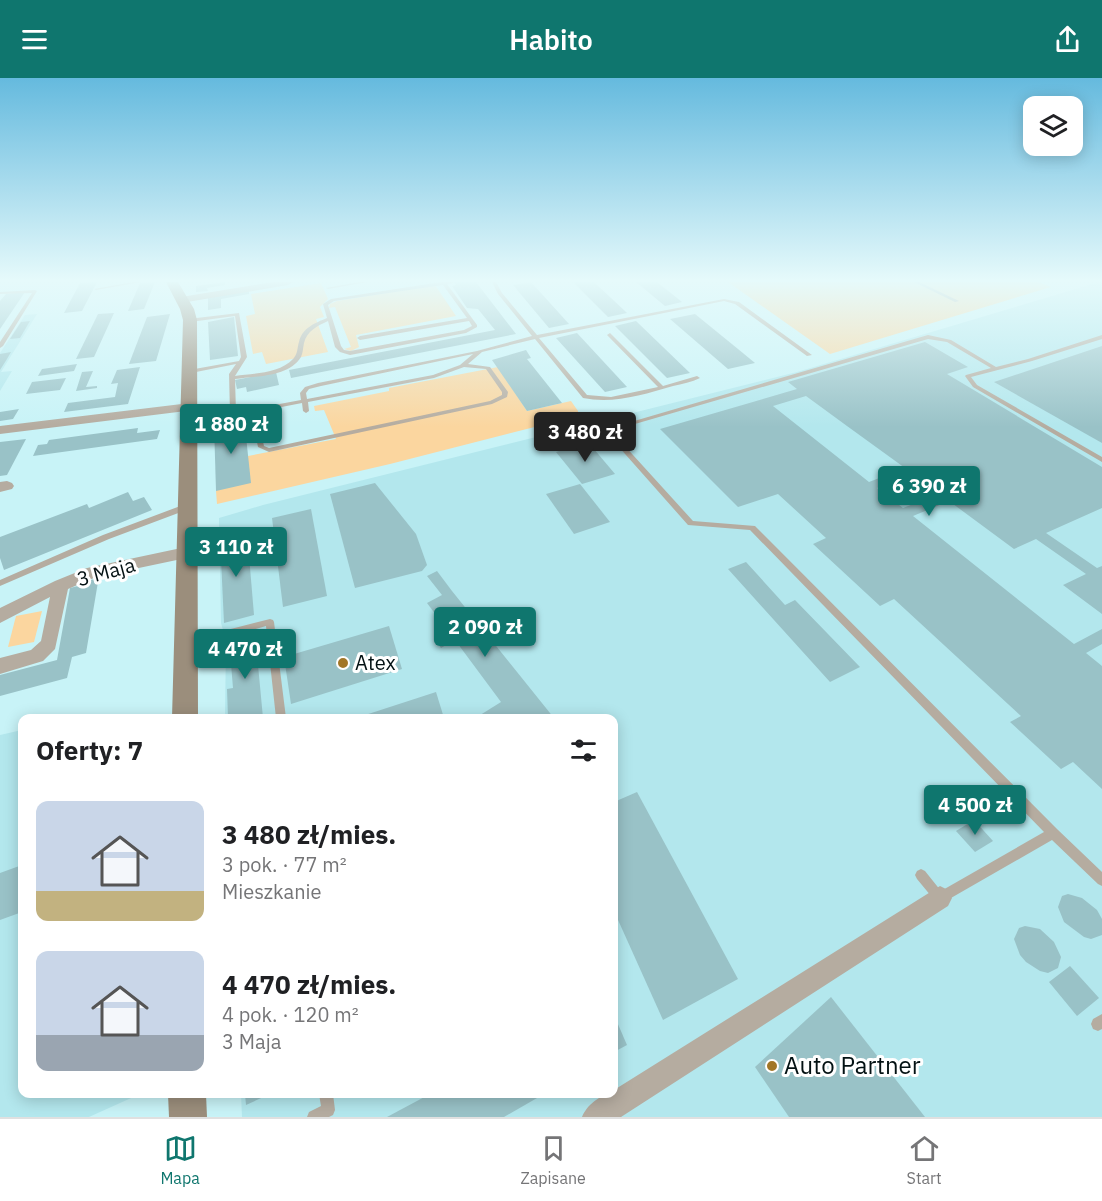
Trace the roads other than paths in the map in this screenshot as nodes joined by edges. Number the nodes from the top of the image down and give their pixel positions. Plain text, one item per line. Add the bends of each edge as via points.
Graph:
1 (10, 330) edge
2 (190, 330) edge
3 (240, 330) edge
4 (306, 330) edge
5 (333, 330) edge
6 (405, 330) edge
7 (467, 330) edge
8 (530, 330) edge
9 (570, 330) edge
10 (605, 330) edge
11 (775, 330) edge
12 (535, 337) junction
13 (1102, 337) edge
14 (360, 339) dead end
15 (0, 346) edge
16 (480, 351) junction
17 (809, 355) dead end
18 (240, 362) junction
19 (463, 365) junction
20 (994, 368) junction
21 (191, 371) junction
22 (684, 374) dead end
23 (232, 378) junction
24 (662, 387) junction
25 (621, 388) dead end
26 (627, 395) junction
27 (303, 401) junction
28 (253, 410) junction
29 (306, 411) dead end
30 (233, 414) junction
31 (190, 415) junction
32 (0, 430) edge
33 (1102, 460) edge
34 (186, 507) junction
35 (186, 553) junction
36 (0, 583) edge
37 (62, 585) junction
38 (0, 616) edge
39 (186, 645) junction
40 (0, 666) edge
41 (185, 714) edge
42 (281, 714) edge
43 (1053, 833) junction
44 (921, 875) dead end
45 (1102, 880) edge
46 (940, 898) junction
47 (188, 1098) edge
48 (326, 1098) edge
49 (188, 1117) edge
50 (314, 1117) edge
51 (597, 1117) edge

1 - 15 lane
2 - 21 street
3 - 18 lane via 244,357
4 - 23 lane via 293,363
5 - 7 lane via 338,346 350,352
6 - 14 lane
8 - 12 lane
9 - 12 lane
10 - 24 lane
11 - 17 lane
12 - 16 lane
12 - 26 lane via 584,396 595,399
13 - 20 lane
16 - 19 lane
16 - 27 lane via 320,384 303,393
18 - 21 lane
18 - 23 lane
19 - 27 lane via 434,376
19 - 28 lane via 488,368 504,396 492,402 269,450 261,447
20 - 33 lane via 968,376 975,386
20 - 43 lane via 949,341 928,337 626,425 617,437 691,523 752,528
21 - 31 street
22 - 24 lane via 694,379
23 - 30 lane
24 - 26 lane
25 - 26 lane
27 - 28 lane
27 - 29 lane
28 - 30 lane
30 - 31 lane
31 - 32 street
31 - 34 street
34 - 35 street
34 - 36 lane
35 - 37 street, 3 Maja via 93,572
35 - 39 street
37 - 38 street, 3 Maja
37 - 40 street, 3 Maja via 49,644 37,656
39 - 41 street
39 - 42 lane via 270,622
43 - 45 lane
43 - 46 lane
44 - 46 lane
46 - 51 street
47 - 49 street
48 - 50 lane via 328,1110

